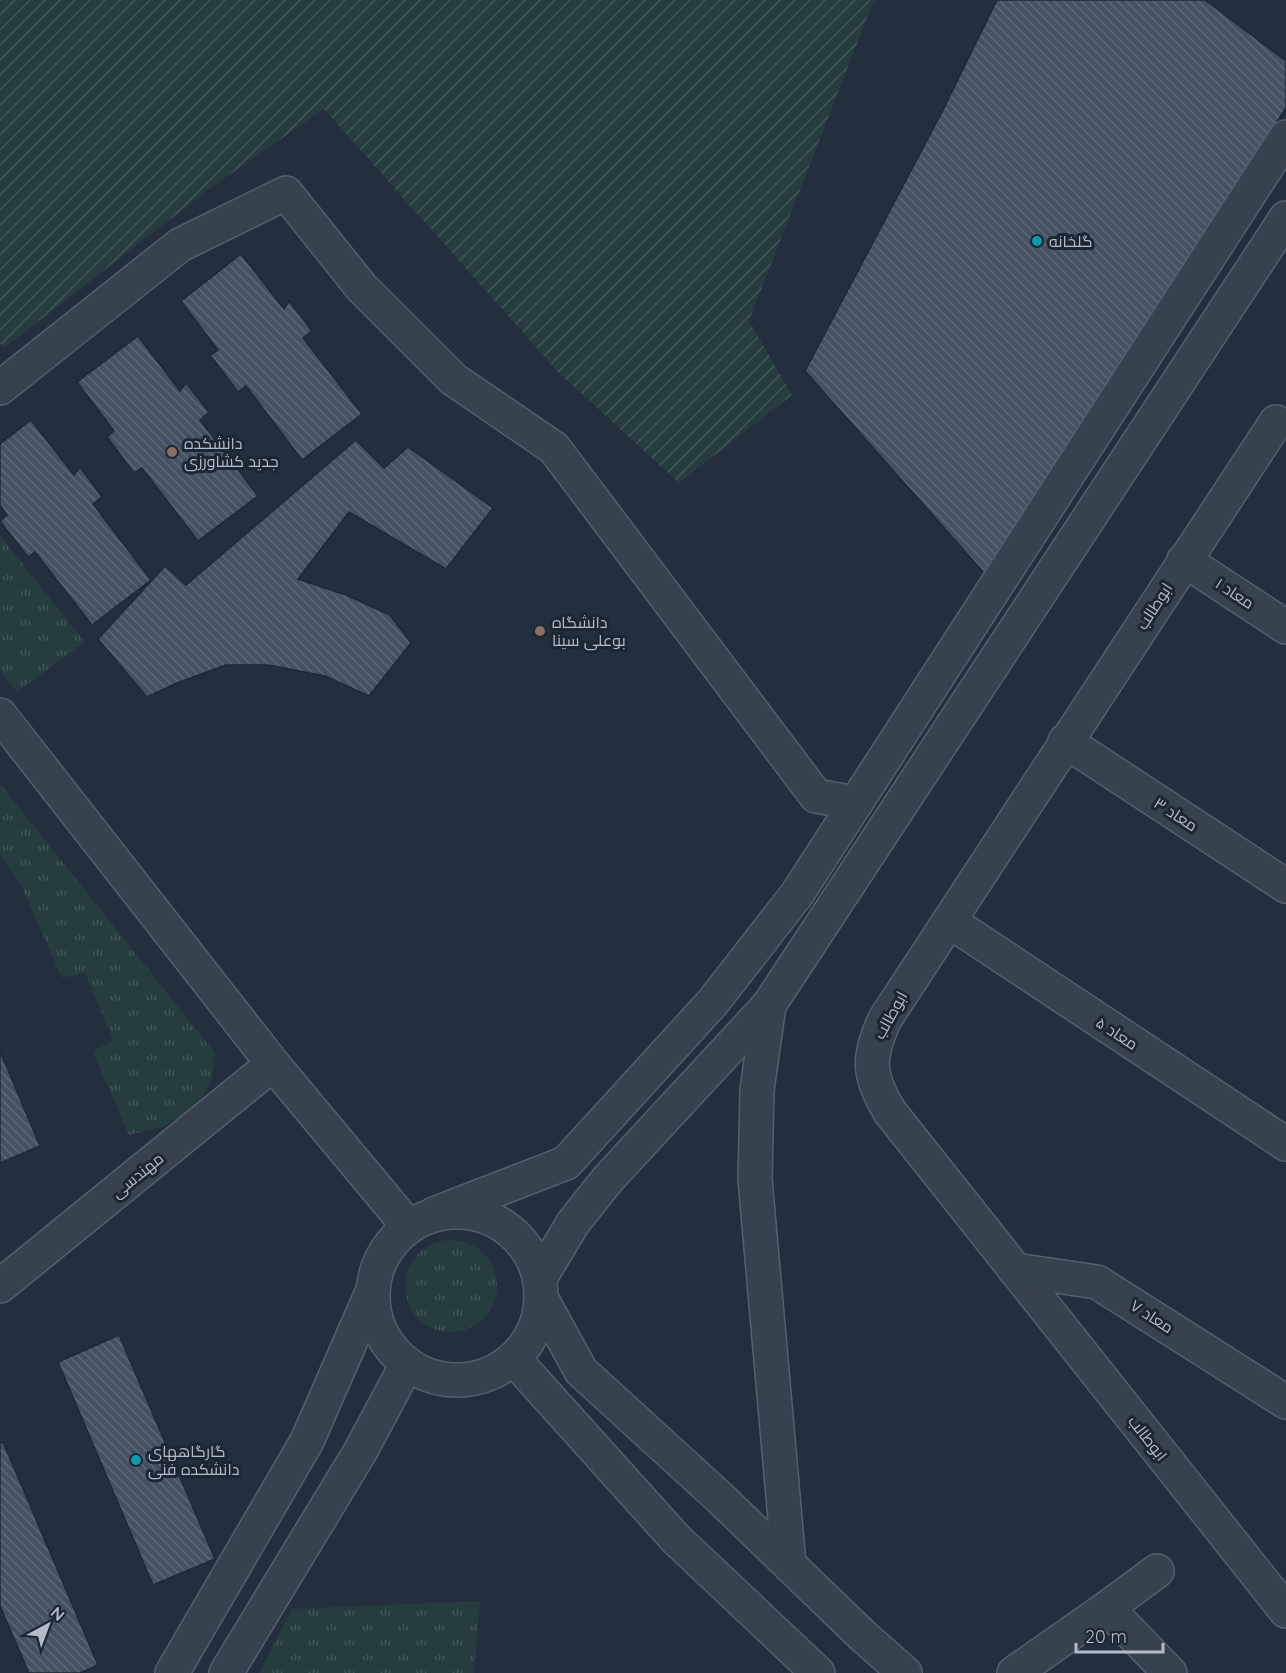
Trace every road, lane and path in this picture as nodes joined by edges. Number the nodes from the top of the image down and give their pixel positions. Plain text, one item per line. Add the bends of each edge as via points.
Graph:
1 (1286, 137) edge
2 (1286, 218) edge
3 (0, 388) edge
4 (1283, 424) edge
5 (1184, 560) junction
6 (1286, 627) edge
7 (0, 715) edge
8 (1065, 741) junction
9 (856, 803) junction
10 (1286, 886) edge
11 (948, 921) junction
12 (769, 1005) junction
13 (273, 1064) junction
14 (1286, 1144) edge
15 (421, 1220) junction
16 (1015, 1270) junction
17 (0, 1286) edge
18 (541, 1289) junction
19 (373, 1290) junction
20 (514, 1359) junction
21 (407, 1364) junction
22 (1283, 1393) edge
23 (789, 1564) junction
24 (1157, 1571) dead end
25 (1107, 1608) junction
26 (1286, 1611) edge
27 (172, 1673) edge
28 (226, 1673) edge
29 (818, 1673) edge
30 (905, 1673) edge
31 (1014, 1673) edge
32 (1170, 1673) edge

1 - 9 street
2 - 12 street
3 - 9 street via 180,245 286,193 362,288 453,379 554,448 816,796
4 - 5 street, ابوطالب
5 - 6 street, معاد ۱
5 - 8 street, ابوطالب
7 - 13 street
8 - 10 street, معاد ۳
8 - 11 street, ابوطالب
9 - 15 street via 797,894 713,1002 566,1163
11 - 14 street, معاد ۵
11 - 16 street, ابوطالب via 885,1019 874,1042 871,1067 877,1091 890,1112
12 - 18 street via 608,1179 573,1223
12 - 23 street via 757,1090 755,1179
13 - 15 street
13 - 17 street, مهندسی
15 - 18 street via 461,1211 488,1217 512,1231 530,1252
15 - 19 street via 390,1244 378,1266
16 - 22 street, معاد ۷ via 1097,1282
16 - 26 street, ابوطالب
18 - 20 street via 538,1322
18 - 23 street via 581,1371
19 - 21 street via 375,1318 388,1344
19 - 27 street via 307,1441
20 - 21 street via 490,1374 462,1380 433,1377
20 - 29 street via 676,1539
21 - 28 street via 360,1452
23 - 30 street
24 - 25 street
25 - 31 street
25 - 32 street

